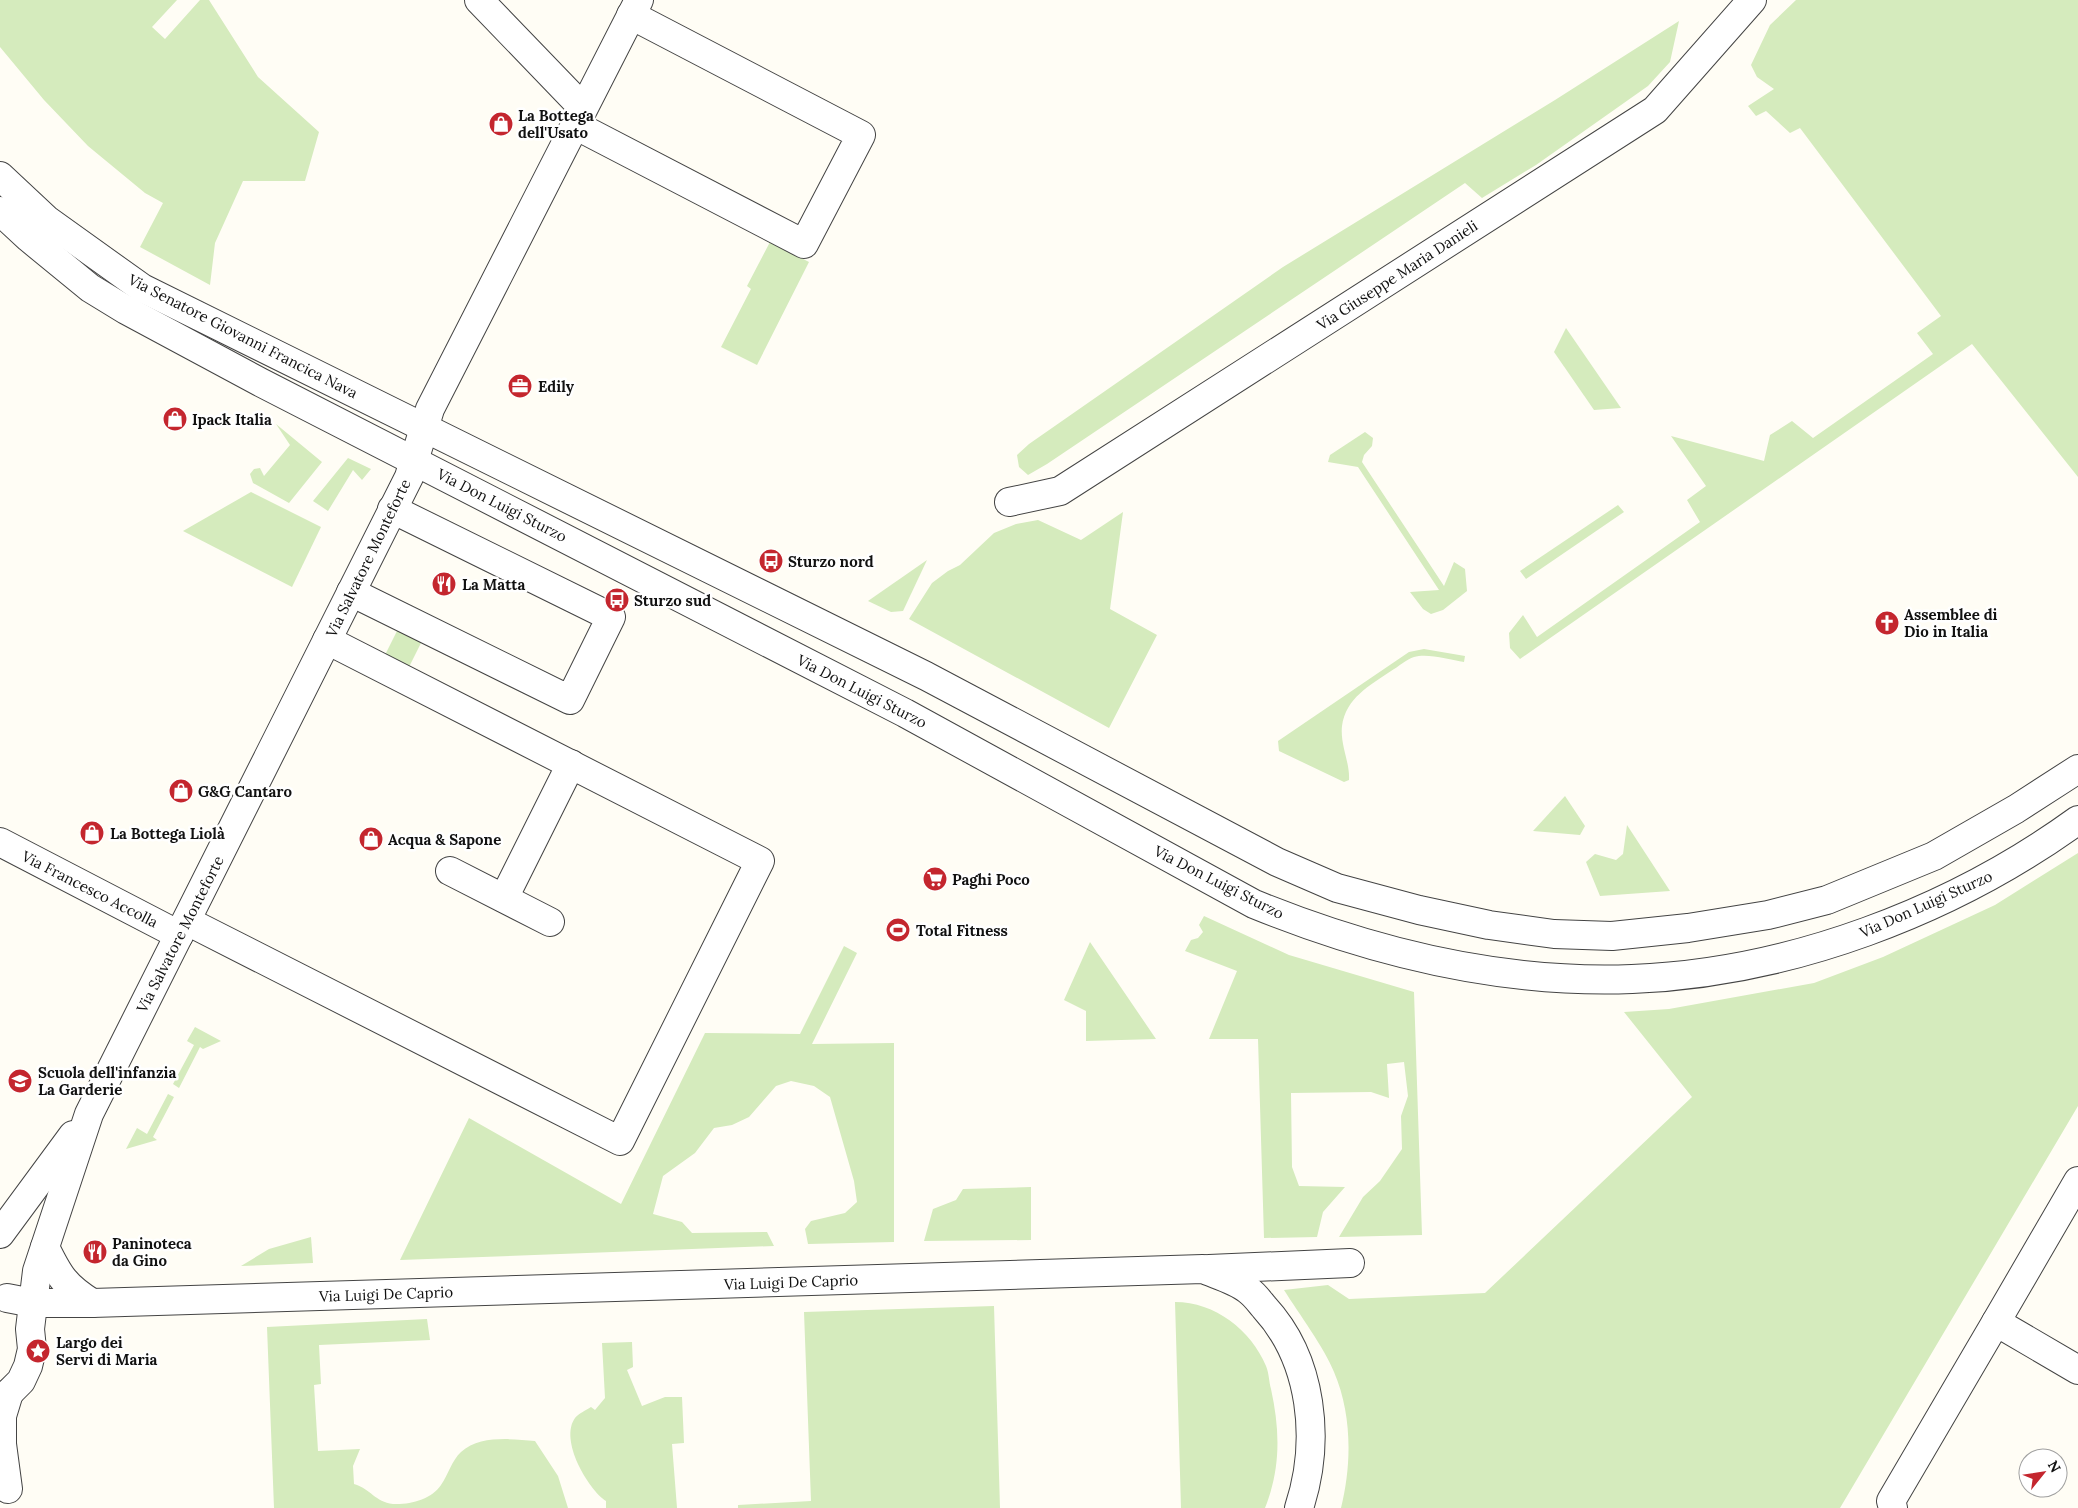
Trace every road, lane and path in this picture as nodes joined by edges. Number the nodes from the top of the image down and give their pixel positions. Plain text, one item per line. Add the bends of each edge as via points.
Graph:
1 (479, 0) edge
2 (1743, 3) edge
3 (635, 8) edge
4 (579, 116) junction
5 (0, 176) edge
6 (0, 211) edge
7 (424, 427) junction
8 (414, 460) junction
9 (1009, 502) dead end
10 (392, 509) junction
11 (351, 592) junction
12 (327, 640) junction
13 (571, 764) junction
14 (2078, 769) edge
15 (2078, 820) edge
16 (0, 842) edge
17 (450, 871) dead end
18 (504, 898) junction
19 (550, 922) dead end
20 (183, 928) junction
21 (89, 1114) junction
22 (2078, 1181) edge
23 (0, 1234) edge
24 (44, 1247) junction
25 (1350, 1263) dead end
26 (1203, 1269) junction
27 (92, 1303) junction
28 (20, 1315) edge
29 (1996, 1322) junction
30 (2078, 1370) edge
31 (5, 1396) edge
32 (7, 1491) edge
33 (1299, 1508) edge
34 (1893, 1508) edge

1 - 4 street
2 - 9 street, Via Giuseppe Maria Danieli via 1656,110 1060,492
3 - 4 street, Via Salvatore Monteforte
3 - 4 street via 860,135 804,244
4 - 7 street, Via Salvatore Monteforte via 430,409
5 - 7 street, Via Senatore Giovanni Francica Nava via 47,220 142,288
6 - 8 street, Via Senatore Giovanni Francica Nava via 90,288 126,310
7 - 8 street, Via Salvatore Monteforte
7 - 14 street via 926,676 1277,862 1338,888 1489,925 1554,934 1612,936 1760,917 1827,900 1934,856
8 - 10 street, Via Salvatore Monteforte
8 - 15 street, Via Don Luigi Sturzo via 906,713 1254,904 1359,942 1467,967 1550,977 1632,979 1718,970 1796,953 1855,936 1942,899 1995,874
10 - 11 street, Via Salvatore Monteforte
10 - 11 street via 611,617 570,700
11 - 12 street, Via Salvatore Monteforte
12 - 13 street
12 - 20 street, Via Salvatore Monteforte
13 - 18 street
13 - 20 street, Via Francesco Accolla via 760,861 620,1141
16 - 20 street, Via Francesco Accolla
17 - 18 street
18 - 19 street
20 - 21 street, Via Salvatore Monteforte
21 - 23 street
21 - 24 street
22 - 29 street
24 - 27 street via 57,1273 71,1290
24 - 28 street
25 - 26 street
26 - 27 street, Via Luigi De Caprio
26 - 33 street, Via Luigi De Caprio via 1248,1289 1280,1324 1300,1363 1310,1411 1310,1452
27 - 28 street
27 - 28 street via 54,1311 44,1321
28 - 31 street via 28,1366 21,1381
29 - 30 street
29 - 34 street via 1891,1501
31 - 32 street via 2,1444

